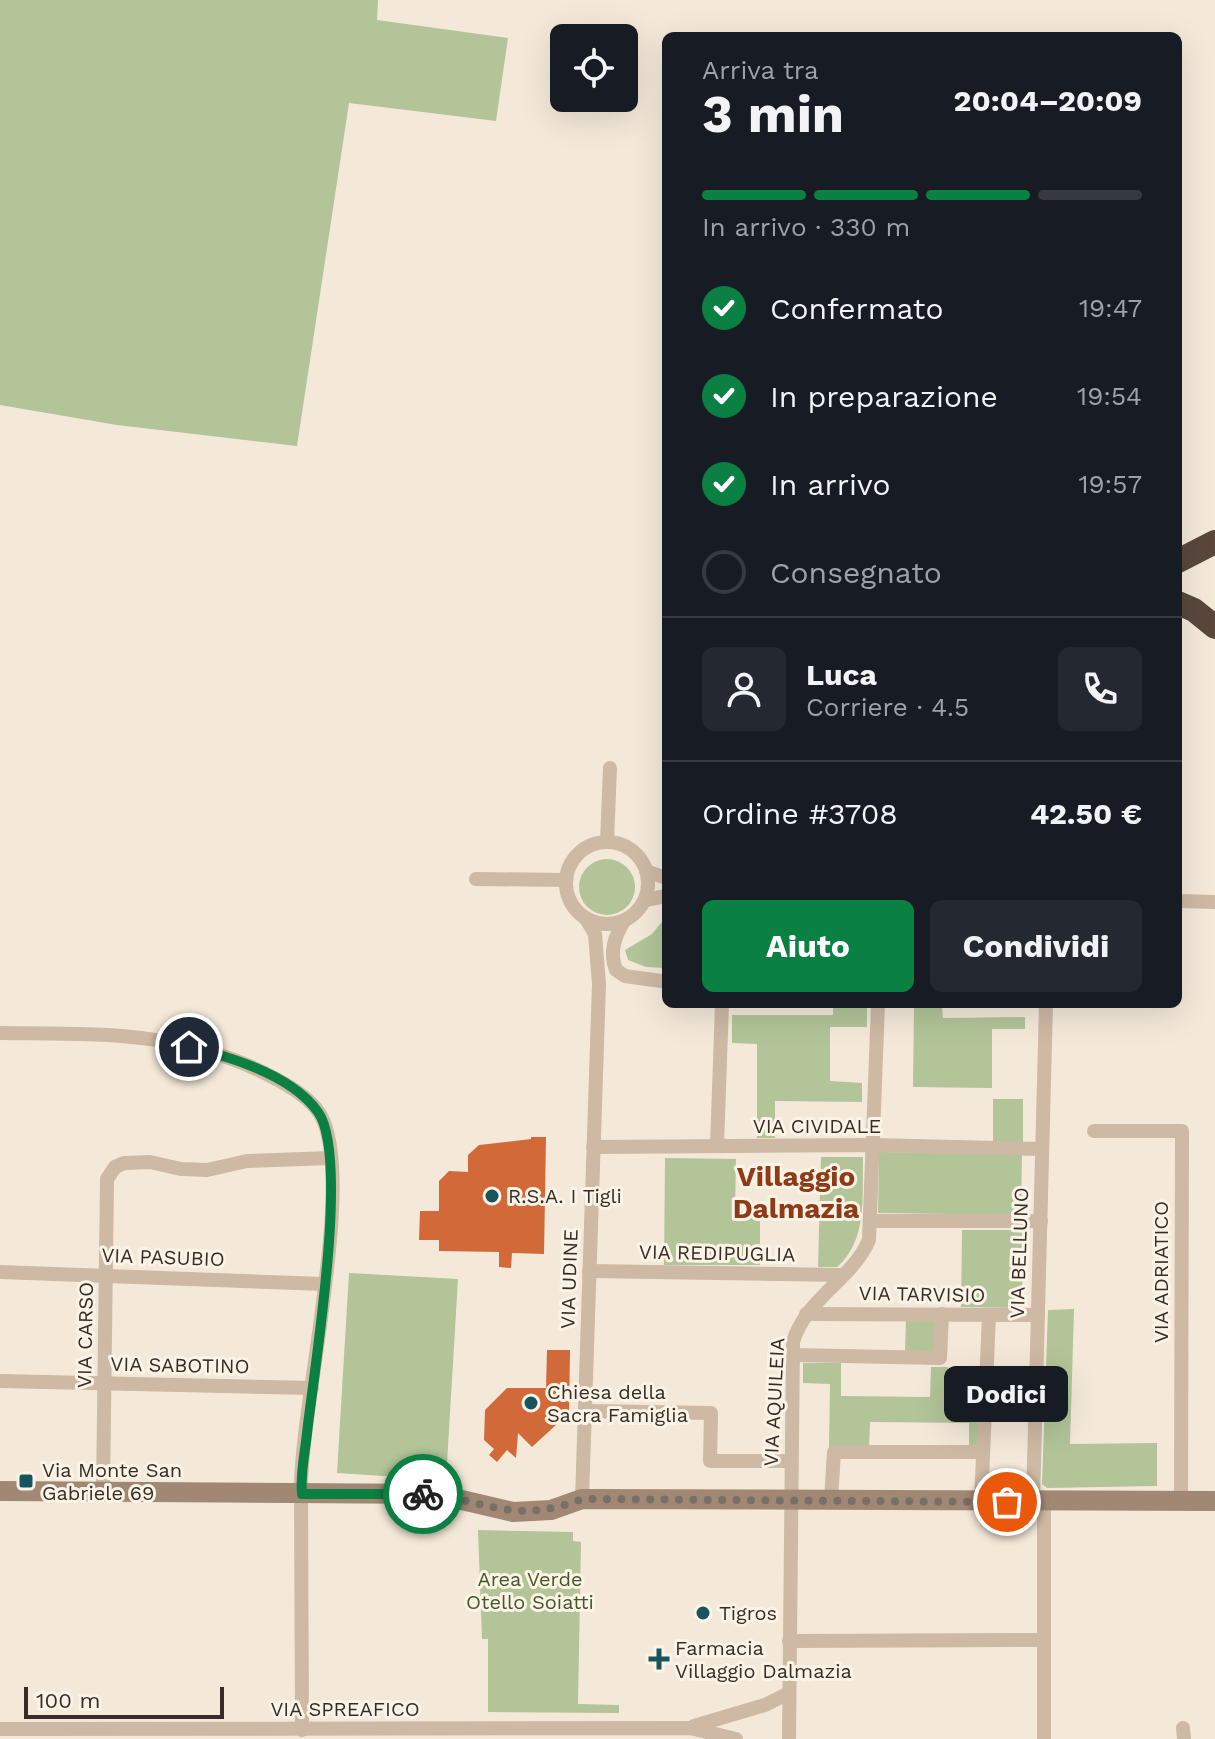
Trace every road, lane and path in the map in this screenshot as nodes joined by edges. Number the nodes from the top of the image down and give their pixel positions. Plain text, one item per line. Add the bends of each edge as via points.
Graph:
1 (1215, 542) edge
2 (1182, 559) edge
3 (1182, 605) edge
4 (1215, 627) edge
5 (610, 768) dead end
6 (607, 842) junction
7 (646, 871) junction
8 (662, 877) edge
9 (476, 879) dead end
10 (566, 880) junction
11 (662, 897) edge
12 (645, 900) junction
13 (1182, 901) edge
14 (1215, 902) edge
15 (586, 919) junction
16 (624, 921) junction
17 (662, 981) edge
18 (662, 981) edge
19 (599, 984) junction
20 (722, 1008) edge
21 (878, 1008) edge
22 (1046, 1008) edge
23 (0, 1033) edge
24 (1094, 1131) dead end
25 (874, 1145) junction
26 (717, 1146) junction
27 (593, 1147) junction
28 (1042, 1149) junction
29 (331, 1158) junction
30 (872, 1221) junction
31 (1041, 1221) junction
32 (589, 1271) junction
33 (0, 1272) edge
34 (106, 1275) junction
35 (843, 1275) junction
36 (324, 1284) junction
37 (806, 1314) junction
38 (942, 1314) junction
39 (989, 1315) junction
40 (1038, 1315) junction
41 (793, 1355) junction
42 (0, 1381) edge
43 (105, 1384) junction
44 (312, 1388) junction
45 (586, 1411) junction
46 (983, 1452) junction
47 (791, 1461) junction
48 (0, 1491) edge
49 (103, 1492) junction
50 (302, 1494) junction
51 (582, 1499) junction
52 (790, 1500) junction
53 (831, 1500) junction
54 (1181, 1501) junction
55 (1215, 1501) edge
56 (981, 1502) junction
57 (1038, 1502) junction
58 (1044, 1640) junction
59 (789, 1641) junction
60 (789, 1693) junction
61 (690, 1728) junction
62 (0, 1729) edge
63 (302, 1730) junction
64 (62, 1734) edge
65 (736, 1739) edge
66 (789, 1739) edge
67 (1044, 1739) edge

1 - 2 highway
3 - 4 highway
5 - 6 street
6 - 7 street via 632,850
6 - 10 street via 575,858
7 - 8 street
7 - 12 street
9 - 10 street
10 - 15 street via 571,902
11 - 12 street
12 - 16 street
13 - 14 street
15 - 16 street via 598,924
15 - 19 street, VIA UDINE via 595,934
16 - 17 street via 613,948 616,970
18 - 19 street
19 - 27 street, VIA UDINE
20 - 26 street
21 - 25 street, VIA AQUILEIA
22 - 28 street, VIA BELLUNO
23 - 29 street via 136,1035 213,1053 306,1098 320,1115
24 - 54 street, VIA ADRIATICO via 1182,1131
25 - 26 street, VIA CIVIDALE
25 - 28 street, VIA CIVIDALE
25 - 30 street, VIA AQUILEIA
26 - 27 street, VIA CIVIDALE
27 - 32 street, VIA UDINE
28 - 31 street, VIA BELLUNO
29 - 34 street, VIA CARSO via 247,1161 207,1170 150,1162 115,1167 107,1179
29 - 36 street
30 - 31 street
30 - 35 street, VIA AQUILEIA via 861,1259
31 - 40 street, VIA BELLUNO
32 - 35 street, VIA REDIPUGLIA
32 - 45 street, VIA UDINE
33 - 34 street, VIA PASUBIO
34 - 36 street, VIA PASUBIO
34 - 43 street, VIA CARSO
35 - 37 street, VIA AQUILEIA
36 - 44 street
37 - 38 street, VIA TARVISIO
37 - 41 street, VIA AQUILEIA
38 - 39 street, VIA TARVISIO
38 - 41 street via 940,1358
39 - 40 street, VIA TARVISIO
39 - 46 street
40 - 57 street, VIA BELLUNO
41 - 47 street, VIA AQUILEIA
42 - 43 street, VIA SABOTINO
43 - 44 street, VIA SABOTINO
43 - 49 street, VIA CARSO
44 - 50 street
45 - 47 street via 711,1413 710,1461
45 - 51 street, VIA UDINE
46 - 53 street via 834,1452
46 - 56 street
47 - 52 street, VIA AQUILEIA
48 - 49 street
49 - 50 street
50 - 51 street via 436,1494 513,1512 551,1510
50 - 63 street
51 - 52 street
52 - 53 street
52 - 59 street, VIA AQUILEIA
53 - 56 street
54 - 55 street
54 - 57 street
56 - 57 street
57 - 58 street, VIA BELLUNO
58 - 59 street
58 - 67 street, VIA BELLUNO
59 - 60 street, VIA AQUILEIA
60 - 61 street, VIA SPREAFICO
60 - 66 street, VIA AQUILEIA
61 - 63 street, VIA SPREAFICO
61 - 65 street, VIA SPREAFICO
62 - 64 street, VIA SPREAFICO
63 - 64 street, VIA SPREAFICO

